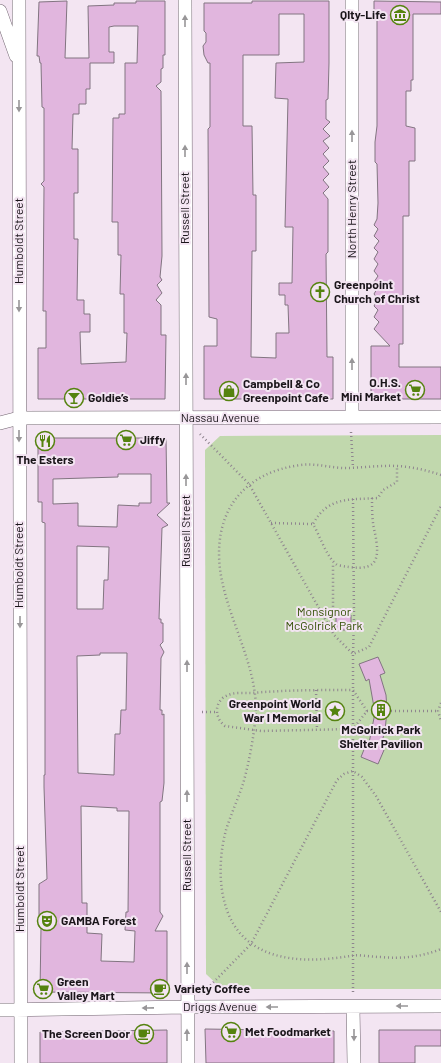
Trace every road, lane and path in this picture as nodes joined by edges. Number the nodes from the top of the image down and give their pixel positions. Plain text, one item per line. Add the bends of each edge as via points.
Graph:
1 (19, 0) edge
2 (185, 0) edge
3 (352, 0) edge
4 (0, 11) edge
5 (19, 66) junction
6 (352, 417) junction
7 (19, 418) junction
8 (186, 418) junction
9 (441, 418) edge
10 (0, 423) edge
11 (351, 432) dead end
12 (200, 434) dead end
13 (397, 466) junction
14 (352, 468) junction
15 (441, 475) edge
16 (249, 484) junction
17 (352, 498) junction
18 (372, 498) junction
19 (441, 506) edge
20 (271, 523) junction
21 (312, 524) junction
22 (333, 562) junction
23 (354, 568) junction
24 (329, 626) junction
25 (353, 654) junction
26 (316, 690) junction
27 (353, 690) junction
28 (254, 692) junction
29 (441, 703) edge
30 (367, 711) junction
31 (375, 711) dead end
32 (387, 711) dead end
33 (202, 712) dead end
34 (216, 712) junction
35 (438, 712) junction
36 (441, 721) edge
37 (353, 729) junction
38 (253, 730) junction
39 (317, 730) junction
40 (353, 771) junction
41 (441, 912) edge
42 (251, 944) junction
43 (441, 949) edge
44 (353, 955) junction
45 (202, 994) dead end
46 (353, 1000) junction
47 (441, 1006) edge
48 (187, 1007) junction
49 (0, 1010) edge
50 (20, 1010) junction
51 (21, 1063) edge
52 (188, 1063) edge
53 (354, 1063) edge

1 - 5 street, Humboldt Street
8 -> 2 street, Russell Street
6 -> 3 street, North Henry Street
4 - 5 street, Humboldt Street
5 -> 7 street, Humboldt Street
6 - 8 street, Nassau Avenue
6 - 9 street, Nassau Avenue
7 - 8 street, Nassau Avenue
7 - 10 street, Nassau Avenue
7 -> 50 street, Humboldt Street
48 -> 8 street, Russell Street
11 - 14 path
12 - 16 path
13 - 14 path
13 - 15 path
13 - 18 path via 397,482 383,490 378,498
14 - 16 path via 302,464
16 - 20 path
16 - 28 path via 235,498 227,513 220,539 219,555 228,602
17 - 18 path
17 - 21 path via 331,505 321,512
17 - 23 path
18 - 23 path via 373,524 378,540 377,558 364,568
19 - 25 path via 369,647
20 - 21 path
20 - 24 path
21 - 22 path
22 - 23 path
22 - 24 path via 333,614
23 - 25 path
24 - 25 path
25 - 27 path
26 - 27 path
26 - 28 path
26 - 39 path
27 - 30 path
27 - 37 path
28 - 34 path via 226,696 218,703
28 - 38 path via 256,711
29 - 35 path
30 - 31 path
30 - 37 path
32 - 35 path
33 - 34 path
34 - 38 path via 225,726
35 - 36 path
37 - 39 path
37 - 40 path
38 - 39 path
38 - 42 path via 243,782 226,829 221,877 222,895 234,925
40 - 41 path via 362,777 376,796
40 - 42 path via 337,780
40 - 44 path
42 - 44 path via 275,955 290,958 324,959
42 - 45 path
43 - 44 path via 418,957 404,958
44 - 46 path
47 -> 46 street, Driggs Avenue
46 -> 48 street, Driggs Avenue
46 -> 53 street
48 -> 50 street, Driggs Avenue
52 -> 48 street, Russell Street
49 - 50 street, Driggs Avenue
50 - 51 street, Humboldt Street

